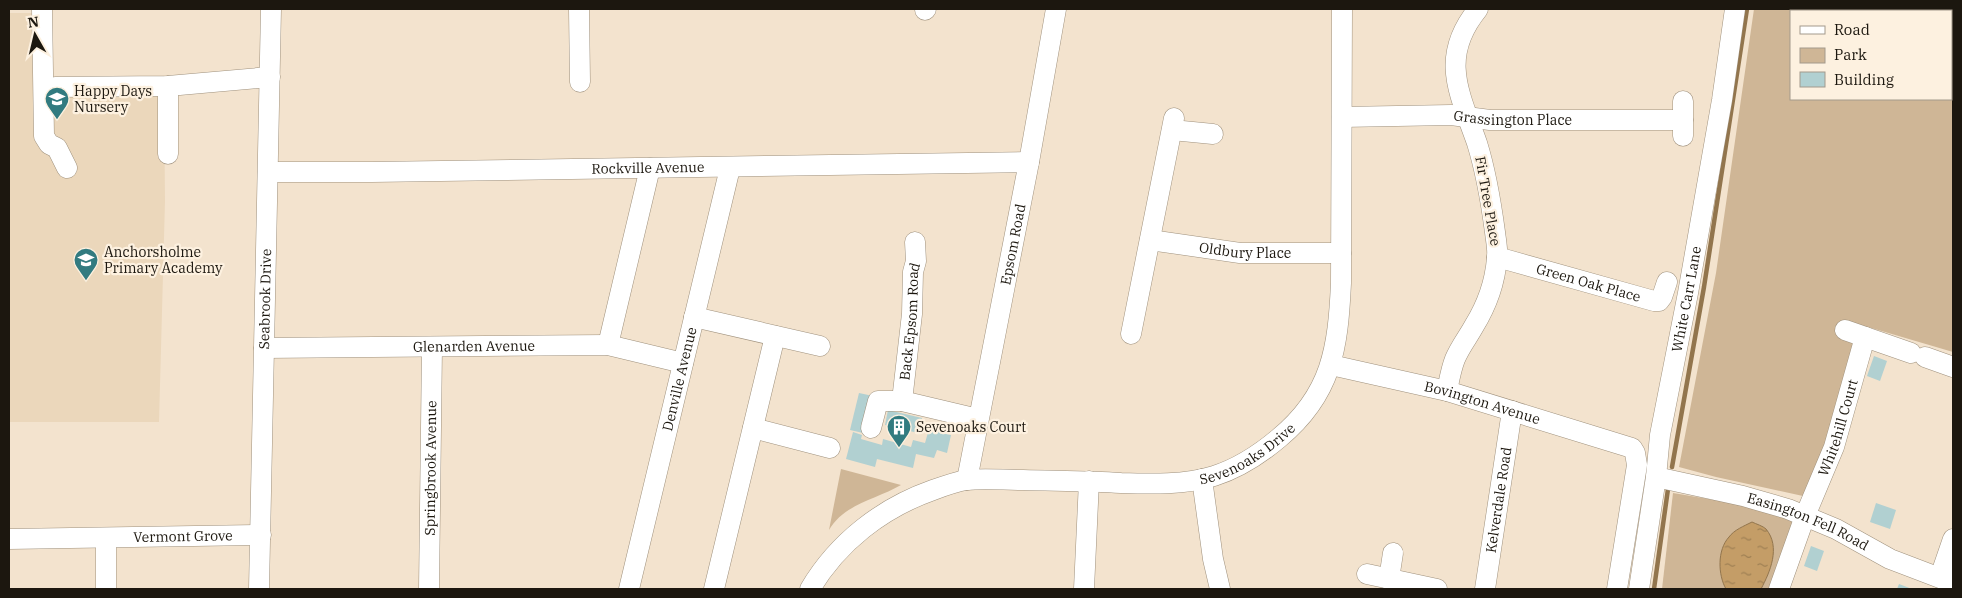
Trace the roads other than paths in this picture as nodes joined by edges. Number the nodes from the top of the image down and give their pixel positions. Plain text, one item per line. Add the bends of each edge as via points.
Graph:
1 (42, 9) edge
2 (271, 9) edge
3 (579, 9) edge
4 (1056, 9) edge
5 (1342, 9) edge
6 (1478, 9) edge
7 (1735, 9) edge
8 (270, 77) junction
9 (580, 82) dead end
10 (168, 86) junction
11 (55, 87) dead end
12 (1466, 116) junction
13 (1342, 117) junction
14 (1683, 119) dead end
15 (1213, 133) dead end
16 (168, 154) dead end
17 (1029, 162) junction
18 (67, 168) dead end
19 (650, 168) junction
20 (730, 168) junction
21 (268, 172) junction
22 (1150, 240) junction
23 (915, 242) dead end
24 (1341, 253) junction
25 (1498, 257) junction
26 (1667, 282) dead end
27 (694, 317) junction
28 (1845, 330) dead end
29 (1132, 334) dead end
30 (775, 336) junction
31 (1865, 337) junction
32 (608, 345) junction
33 (820, 346) dead end
34 (432, 347) junction
35 (264, 348) junction
36 (683, 363) junction
37 (1331, 365) junction
38 (1953, 367) edge
39 (1446, 392) junction
40 (902, 402) junction
41 (1512, 411) junction
42 (978, 419) junction
43 (753, 428) junction
44 (871, 428) dead end
45 (830, 448) dead end
46 (1656, 478) junction
47 (1202, 479) junction
48 (967, 480) junction
49 (1089, 481) junction
50 (1805, 516) junction
51 (261, 535) junction
52 (106, 538) junction
53 (9, 539) edge
54 (1953, 539) edge
55 (1393, 553) dead end
56 (1367, 574) dead end
57 (1389, 579) junction
58 (1946, 580) edge
59 (106, 589) edge
60 (259, 589) edge
61 (428, 589) edge
62 (629, 589) edge
63 (714, 589) edge
64 (810, 589) edge
65 (1084, 589) edge
66 (1220, 589) edge
67 (1437, 589) edge
68 (1485, 589) edge
69 (1617, 589) edge
70 (1639, 589) edge
71 (1779, 589) edge

1 - 18 street via 44,136 57,148
2 - 8 street, Seabrook Drive
3 - 9 street
4 - 17 street, Epsom Road
5 - 13 street, Sevenoaks Drive
6 - 12 street, Fir Tree Place via 1464,28 1455,64
7 - 46 street, White Carr Lane via 1660,435
8 - 10 street
8 - 21 street, Seabrook Drive
10 - 11 street
10 - 16 street
12 - 13 street, Grassington Place
12 - 14 street, Grassington Place via 1490,120
12 - 25 street, Fir Tree Place via 1486,177
13 - 24 street, Sevenoaks Drive
15 - 22 street via 1173,124
17 - 20 street, Rockville Avenue
17 - 42 street, Epsom Road
19 - 20 street, Rockville Avenue
19 - 21 street, Rockville Avenue
19 - 32 street
20 - 27 street, Denville Avenue
21 - 35 street, Seabrook Drive
22 - 24 street, Oldbury Place via 1240,254
22 - 29 street
23 - 40 street, Back Epsom Road via 912,314
24 - 37 street, Sevenoaks Drive via 1338,326
25 - 26 street, Green Oak Place via 1654,301 1662,297
25 - 39 street, Fir Tree Place via 1490,295 1454,361
27 - 30 street
27 - 36 street, Denville Avenue
28 - 31 street
30 - 33 street
30 - 43 street
31 - 38 street
31 - 50 street, Whitehill Court via 1834,446
32 - 34 street, Glenarden Avenue
32 - 36 street, Glenarden Avenue
34 - 35 street, Glenarden Avenue
34 - 61 street, Springbrook Avenue
35 - 51 street, Seabrook Drive
36 - 62 street, Denville Avenue
37 - 39 street, Bovington Avenue
37 - 47 street, Sevenoaks Drive via 1310,404 1284,434 1251,459
39 - 41 street, Bovington Avenue
40 - 42 street
40 - 44 street via 878,401
41 - 68 street, Kelverdale Road
41 - 69 street, Bovington Avenue via 1632,448 1635,453 1636,465
42 - 48 street, Epsom Road
43 - 45 street
43 - 63 street
46 - 50 street, Easington Fell Road via 1757,499
46 - 70 street, White Carr Lane
47 - 49 street, Sevenoaks Drive via 1166,483
47 - 66 street
48 - 49 street, Sevenoaks Drive
48 - 64 street, Sevenoaks Drive via 914,497 875,519 835,554
49 - 65 street
50 - 58 street, Easington Fell Road via 1890,559
50 - 71 street, Whitehill Court
51 - 52 street, Vermont Grove
51 - 60 street, Seabrook Drive
52 - 53 street, Vermont Grove
52 - 59 street
54 - 58 street
55 - 57 street
56 - 57 street
57 - 67 street

